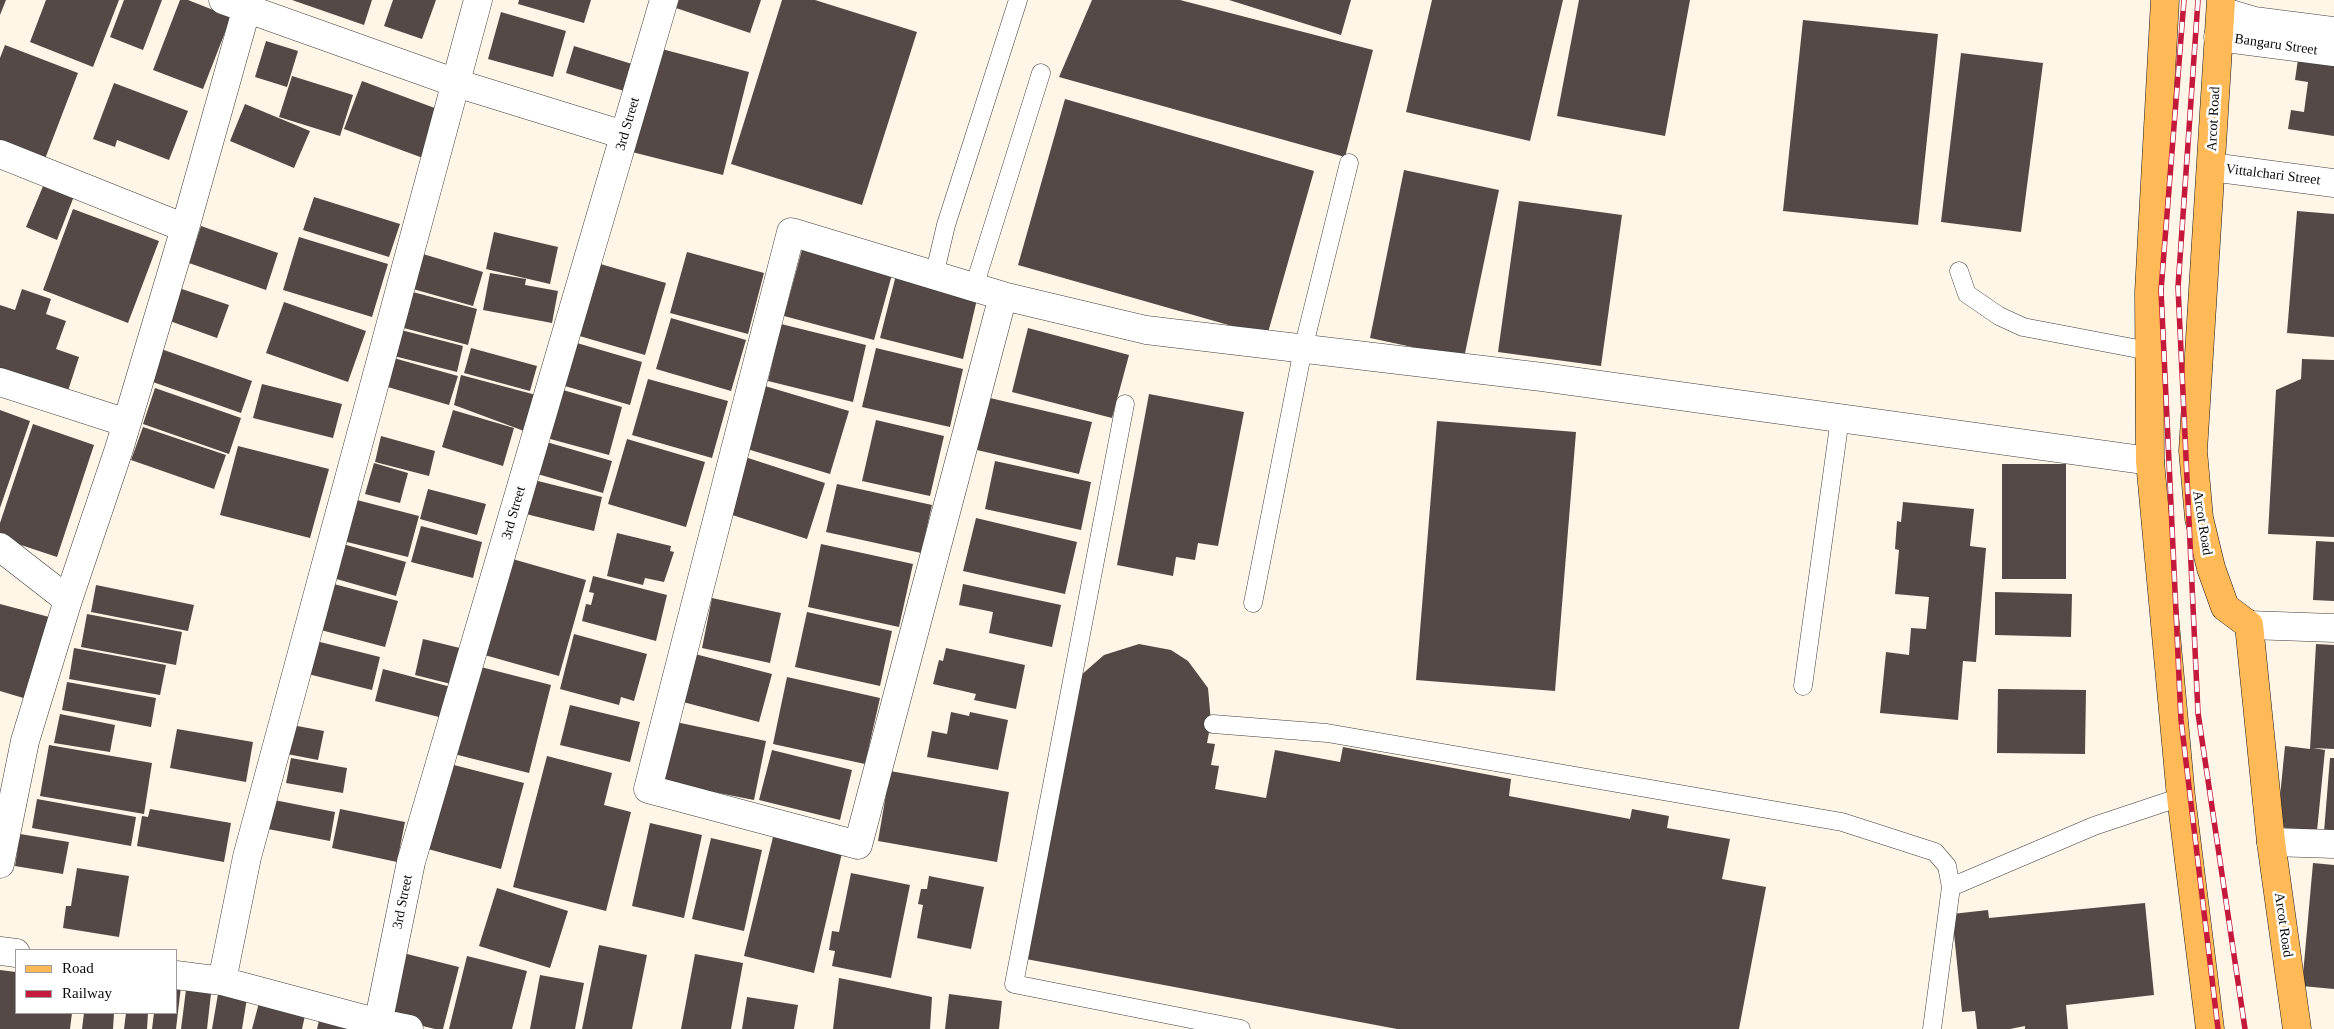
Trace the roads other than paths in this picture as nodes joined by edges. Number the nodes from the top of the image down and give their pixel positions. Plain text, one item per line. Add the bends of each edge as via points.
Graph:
1 (478, 0) edge
2 (664, 0) edge
3 (1018, 0) edge
4 (2164, 0) edge
5 (239, 3) edge
6 (2220, 16) edge
7 (2334, 30) edge
8 (2334, 52) edge
9 (1041, 73) dead end
10 (456, 83) junction
11 (624, 135) junction
12 (0, 154) edge
13 (1349, 163) dead end
14 (2211, 167) junction
15 (2334, 183) edge
16 (185, 228) junction
17 (1959, 271) dead end
18 (934, 276) junction
19 (974, 287) junction
20 (1003, 296) junction
21 (1303, 349) junction
22 (2149, 351) junction
23 (0, 382) edge
24 (1125, 404) dead end
25 (1840, 418) junction
26 (127, 423) junction
27 (2150, 461) junction
28 (0, 547) edge
29 (68, 600) junction
30 (1253, 603) dead end
31 (2249, 625) junction
32 (2334, 628) edge
33 (1803, 686) dead end
34 (1213, 724) dead end
35 (2181, 798) junction
36 (2271, 842) junction
37 (2334, 844) edge
38 (0, 864) edge
39 (1951, 887) junction
40 (0, 951) edge
41 (15, 953) edge
42 (178, 975) edge
43 (222, 981) junction
44 (378, 1026) edge
45 (409, 1029) edge
46 (1241, 1029) edge
47 (1932, 1029) edge
48 (2210, 1029) edge
49 (2297, 1029) edge

1 - 10 street
2 - 11 street, 3rd Street
3 - 18 lane via 946,225
4 - 22 main road via 2149,292
5 - 10 street
5 - 16 street
6 - 7 street
6 - 8 street, Bangaru Street
6 - 14 main road, Arcot Road
9 - 19 lane
10 - 11 street
10 - 43 street via 247,857
11 - 44 street, 3rd Street via 411,862
12 - 16 street
13 - 21 lane
14 - 15 street, Vittalchari Street
14 - 31 main road, Arcot Road via 2193,451 2198,518 2225,607
16 - 26 street
17 - 22 lane via 1967,294 1998,316 2023,327
18 - 19 street
18 - 20 street via 791,232 648,788 858,845
19 - 20 street
20 - 21 street via 1146,330
21 - 25 street via 1542,377
21 - 30 lane
22 - 27 main road
23 - 26 street
24 - 46 lane via 1014,984
25 - 27 street
25 - 33 lane
26 - 29 street
27 - 35 main road
28 - 29 street
29 - 38 street via 25,741
31 - 32 street
31 - 36 main road, Arcot Road
34 - 39 lane via 1327,733 1842,822 1935,852 1947,866
35 - 39 lane via 2094,826
35 - 48 main road
36 - 37 street
36 - 49 main road, Arcot Road
39 - 47 lane
40 - 41 street
42 - 43 street
43 - 44 street
44 - 45 street

